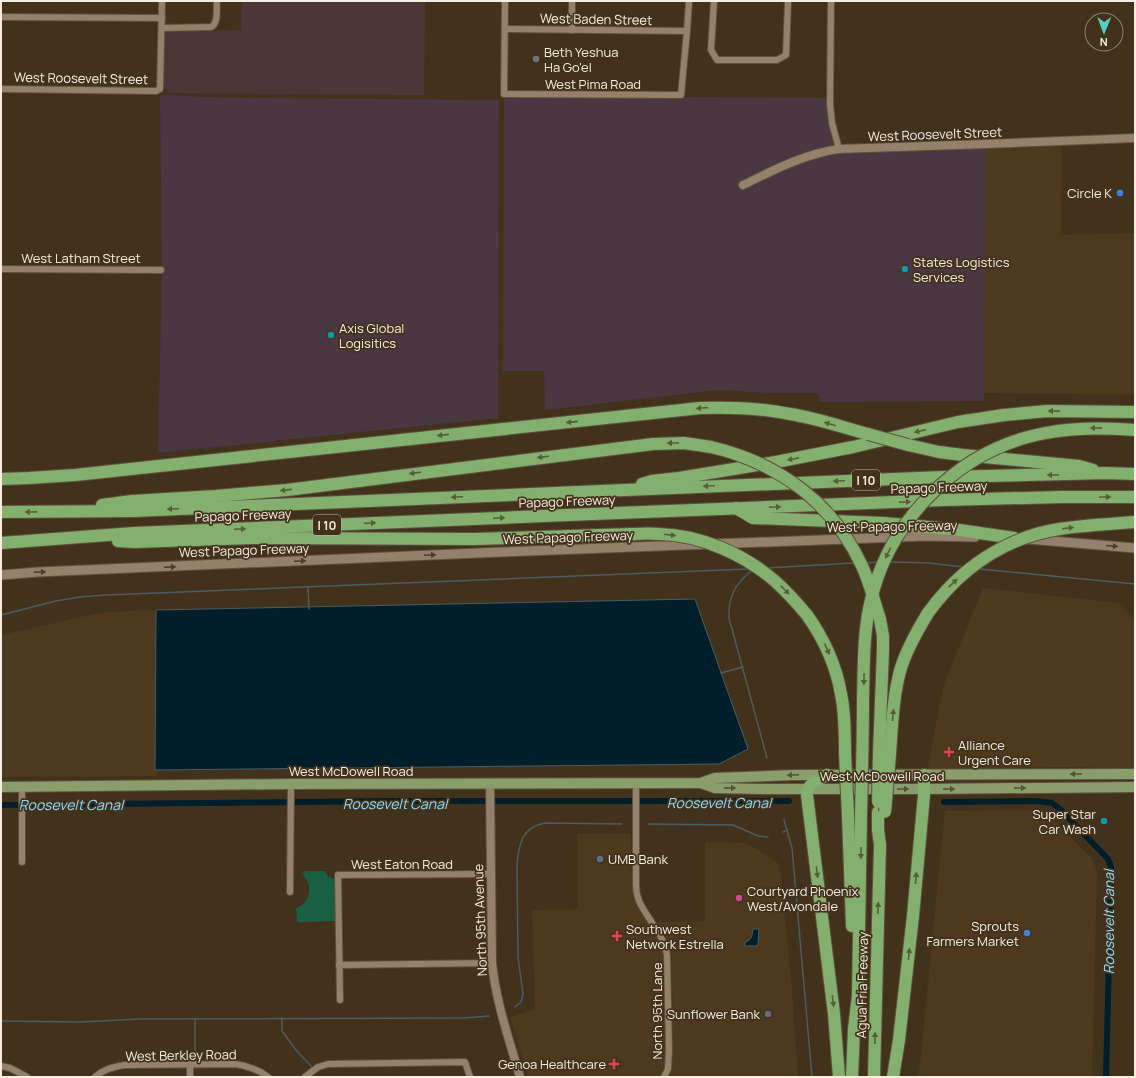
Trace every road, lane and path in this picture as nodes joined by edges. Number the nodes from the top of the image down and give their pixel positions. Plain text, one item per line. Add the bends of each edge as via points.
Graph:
1 (162, 1) edge
2 (217, 1) edge
3 (505, 1) edge
4 (572, 1) edge
5 (688, 1) edge
6 (714, 1) edge
7 (788, 1) edge
8 (832, 1) edge
9 (1, 17) edge
10 (162, 18) junction
11 (162, 28) junction
12 (505, 29) junction
13 (572, 30) junction
14 (687, 31) junction
15 (1, 89) edge
16 (1135, 138) edge
17 (838, 149) junction
18 (743, 185) dead end
19 (1, 269) edge
20 (162, 270) dead end
21 (1135, 412) edge
22 (1135, 430) edge
23 (1106, 473) junction
24 (1135, 474) edge
25 (1, 479) edge
26 (625, 490) junction
27 (1135, 497) edge
28 (736, 508) junction
29 (61, 511) junction
30 (1, 512) edge
31 (1135, 522) edge
32 (1014, 538) junction
33 (61, 539) junction
34 (1, 543) edge
35 (1135, 548) edge
36 (1, 575) edge
37 (884, 753) junction
38 (924, 774) junction
39 (1135, 774) edge
40 (827, 775) junction
41 (490, 783) junction
42 (636, 783) junction
43 (701, 783) junction
44 (291, 784) junction
45 (1, 787) edge
46 (22, 787) junction
47 (1135, 787) edge
48 (808, 789) junction
49 (924, 789) junction
50 (22, 862) dead end
51 (490, 874) junction
52 (290, 892) dead end
53 (492, 963) junction
54 (339, 964) junction
55 (340, 1000) dead end
56 (854, 1029) junction
57 (190, 1064) junction
58 (1, 1066) edge
59 (28, 1077) edge
60 (95, 1077) edge
61 (190, 1077) edge
62 (268, 1077) edge
63 (305, 1077) edge
64 (470, 1077) edge
65 (520, 1077) edge
66 (664, 1077) edge
67 (839, 1077) edge
68 (852, 1077) edge
69 (874, 1077) edge
70 (893, 1077) edge

1 - 10 street
2 - 11 street via 214,26
3 - 12 street
4 - 13 street
5 - 14 street
6 - 7 street via 711,50 717,60 777,60 786,55
8 - 17 street via 830,104
9 - 10 street
10 - 11 street
11 - 15 street, West Roosevelt Street via 160,89
12 - 13 street, West Baden Street
12 - 14 street, West Pima Road via 504,94 681,95
13 - 14 street, West Baden Street
16 - 17 street, West Roosevelt Street
17 - 18 street, West Roosevelt Street via 810,155
19 - 20 street, West Latham Street
21 -> 26 highway via 1047,411 981,418 776,462 652,481
22 -> 56 highway, bridge via 1071,429 1036,435 994,449 938,487 910,519 885,558 875,585 864,650 858,995
23 - 24 highway, Papago Freeway / I 10
23 -> 25 highway, bridge via 1079,466 934,451 784,413 740,408 706,408 75,474
23 -> 26 highway, Papago Freeway / I 10
26 -> 29 highway, Papago Freeway / I 10 via 133,511
28 -> 27 highway, Papago Freeway / I 10 via 952,500
28 - 32 highway via 753,518 883,523
33 -> 28 highway, Papago Freeway / I 10 via 134,533
29 -> 30 highway, Papago Freeway / I 10
37 -> 29 highway, bridge via 883,650 880,619 857,556 838,525 797,485 759,462 735,453 684,443 653,444 287,490 132,501
37 -> 31 highway, bridge via 900,670 913,638 945,591 964,573 987,557 1020,540 1044,532
32 -> 35 main road, West Papago Freeway
36 -> 32 main road, West Papago Freeway via 493,552 925,536
33 - 34 highway, Papago Freeway / I 10
33 -> 56 highway, bridge via 134,542 254,538 452,540 659,534 709,543 751,563 776,581 807,615 828,652 841,693 848,815
69 -> 37 highway, Agua Fria Freeway, bridge via 880,845 884,830
39 -> 38 main road, West McDowell Road
38 - 40 main road, West McDowell Road
38 - 49 highway
40 -> 43 main road, West McDowell Road via 715,778
40 - 48 highway
41 - 42 main road, West McDowell Road
41 - 44 main road, West McDowell Road
41 - 51 street, North 95th Avenue
42 - 43 main road, West McDowell Road
42 - 66 street, North 95th Lane via 638,897 665,945 667,955 669,1050 668,1069
43 -> 48 main road, West McDowell Road via 715,788
44 - 46 main road, West McDowell Road
44 - 52 street
45 - 46 main road, West McDowell Road
46 - 50 street
49 -> 47 main road, West McDowell Road
48 -> 49 main road, West McDowell Road
48 -> 67 highway
70 -> 49 highway via 912,924
51 - 53 street, North 95th Avenue
51 - 54 street, West Eaton Road via 338,875
53 - 54 street
53 - 65 street, North 95th Avenue via 497,996
54 - 55 street
56 - 68 highway, Agua Fria Freeway
57 - 60 street, West Berkley Road via 125,1065 111,1067
57 - 61 street
57 - 62 street, West Berkley Road via 246,1065
58 - 59 street
63 - 64 street via 318,1067 328,1064 465,1062

